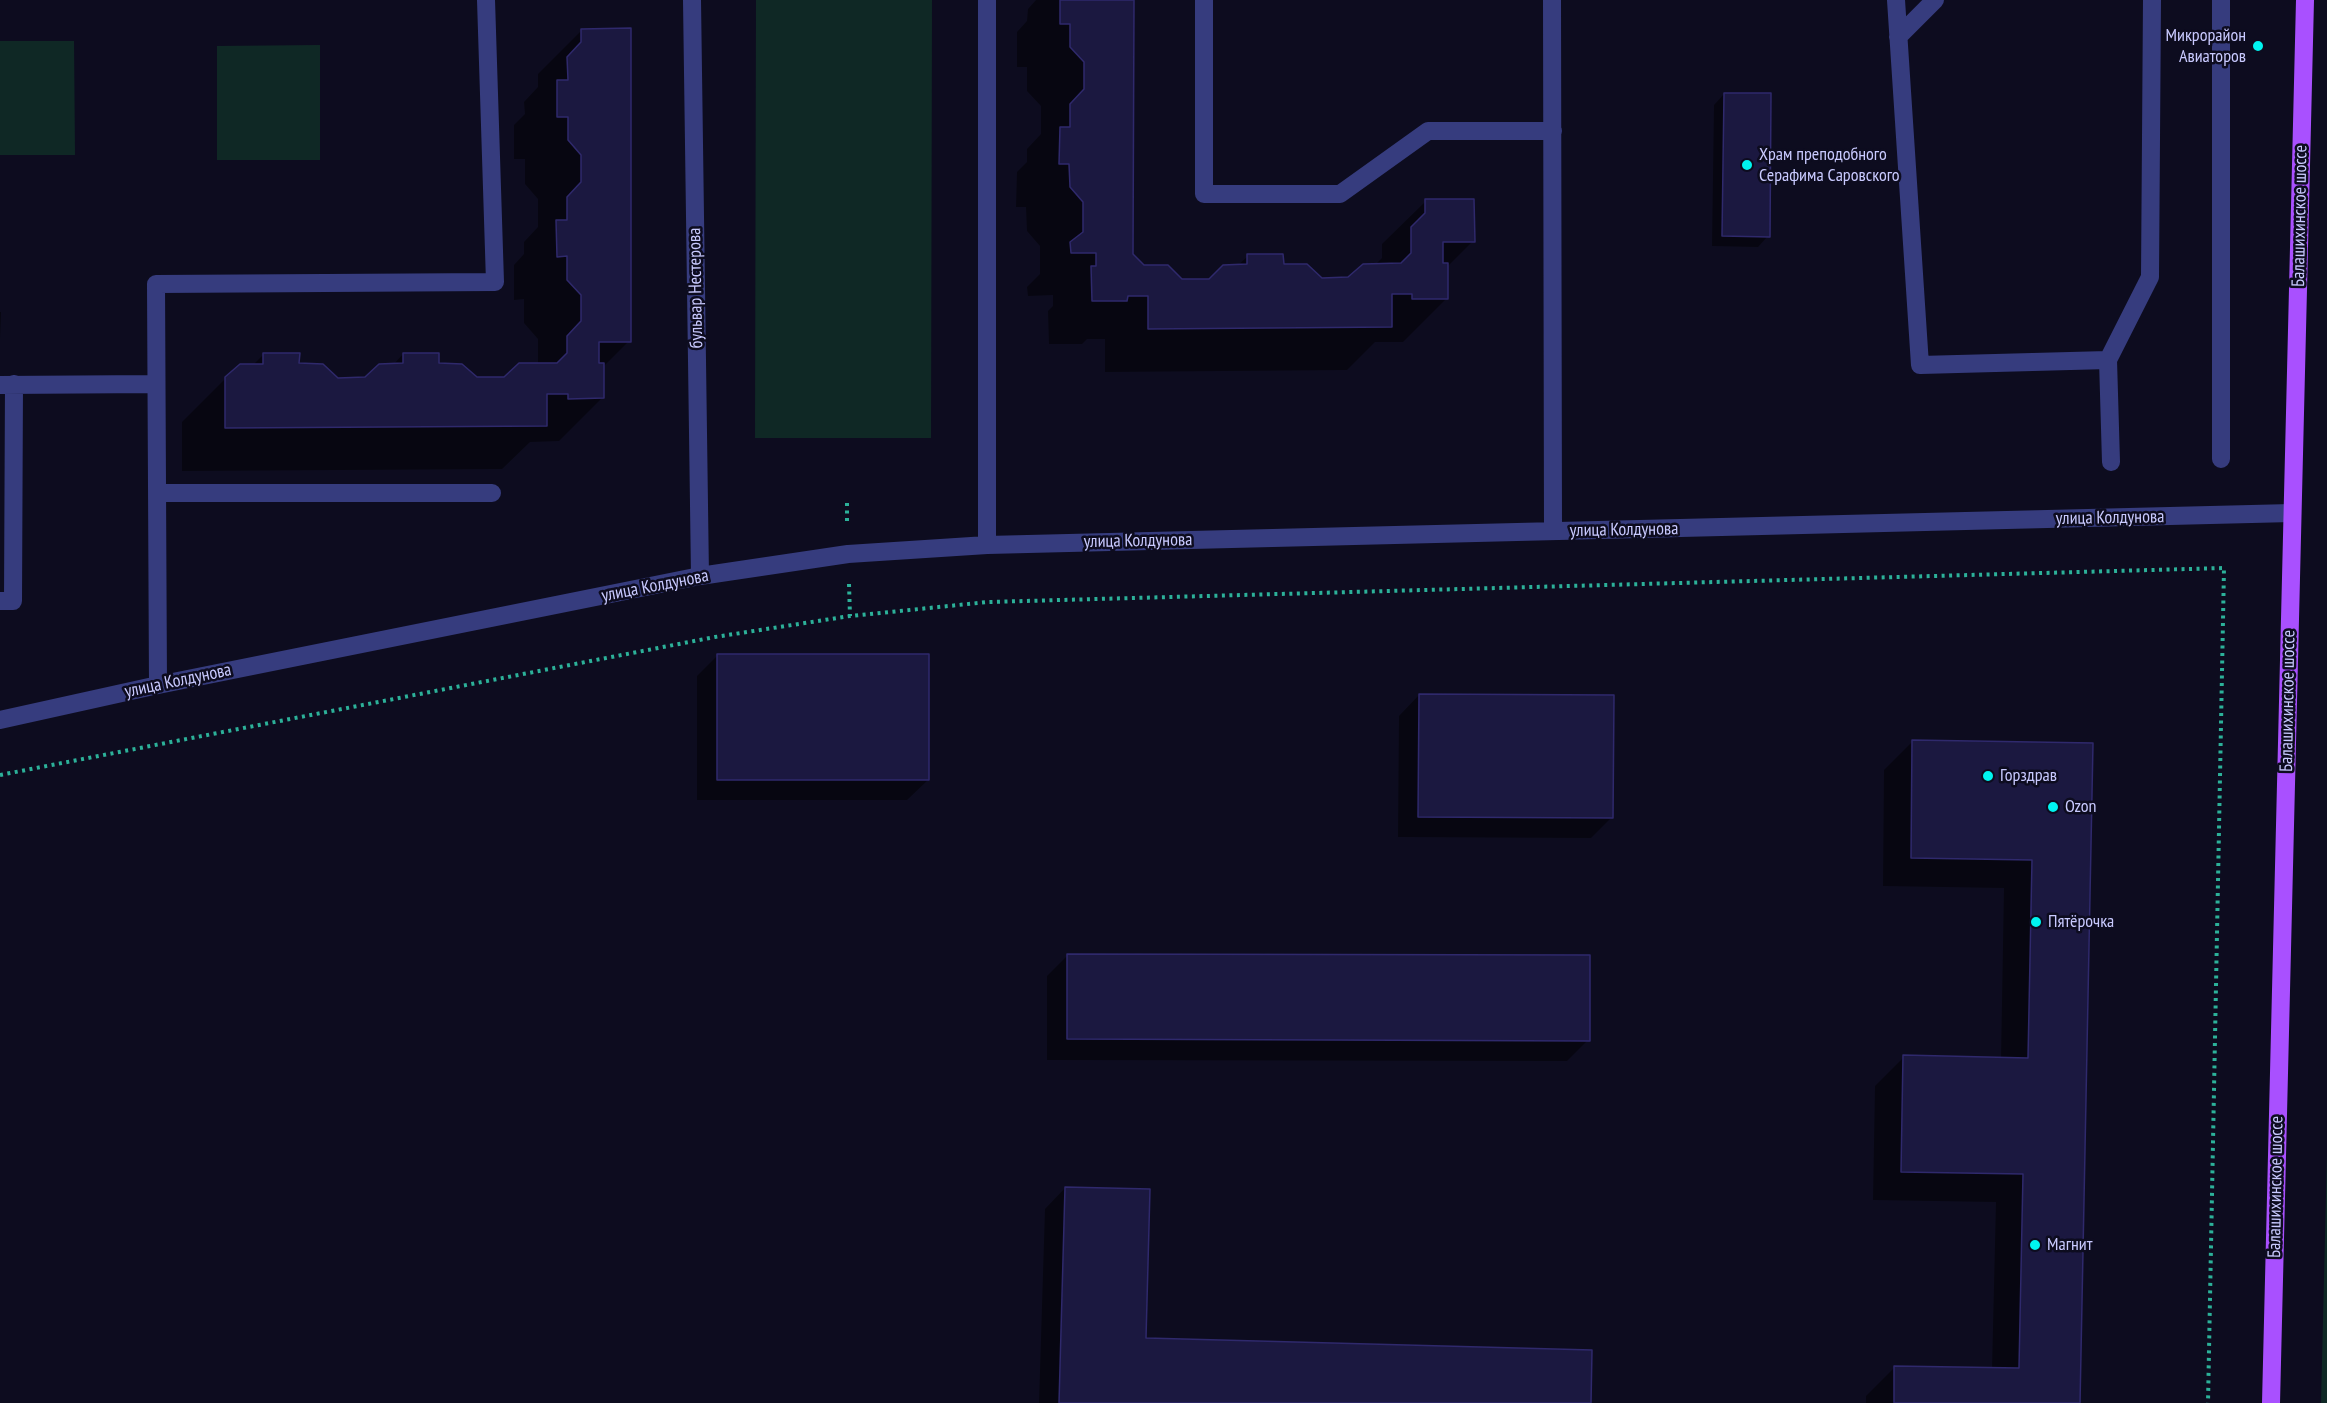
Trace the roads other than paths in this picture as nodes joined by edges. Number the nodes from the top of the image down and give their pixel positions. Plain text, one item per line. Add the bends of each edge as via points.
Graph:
1 (486, 0) edge
2 (692, 0) edge
3 (987, 0) edge
4 (1204, 0) edge
5 (1552, 0) edge
6 (1896, 0) edge
7 (1935, 0) edge
8 (2152, 0) edge
9 (2221, 0) edge
10 (2305, 0) edge
11 (1898, 37) junction
12 (1552, 132) junction
13 (2108, 360) junction
14 (156, 384) junction
15 (7, 385) edge
16 (2221, 459) dead end
17 (2111, 462) dead end
18 (157, 493) junction
19 (492, 493) dead end
20 (2292, 513) junction
21 (1553, 531) junction
22 (987, 545) junction
23 (700, 576) junction
24 (0, 601) edge
25 (158, 685) junction
26 (0, 720) edge
27 (2271, 1403) edge

1 - 14 street via 495,282 156,284
2 - 23 street, бульвар Нестерова
3 - 22 street
4 - 12 street via 1204,194 1340,195 1428,131
5 - 12 street
6 - 11 street
7 - 11 street
8 - 13 street via 2150,277
9 - 16 street
10 - 20 main road, Балашихинское шоссе
11 - 13 street via 1920,365
12 - 21 street
13 - 17 street
14 - 15 street
14 - 18 street
15 - 24 street via 13,601
18 - 19 street
18 - 25 street
20 - 21 street, улица Колдунова
20 - 27 main road, Балашихинское шоссе
21 - 22 street, улица Колдунова
22 - 23 street, улица Колдунова via 848,554
23 - 25 street, улица Колдунова
25 - 26 street, улица Колдунова

